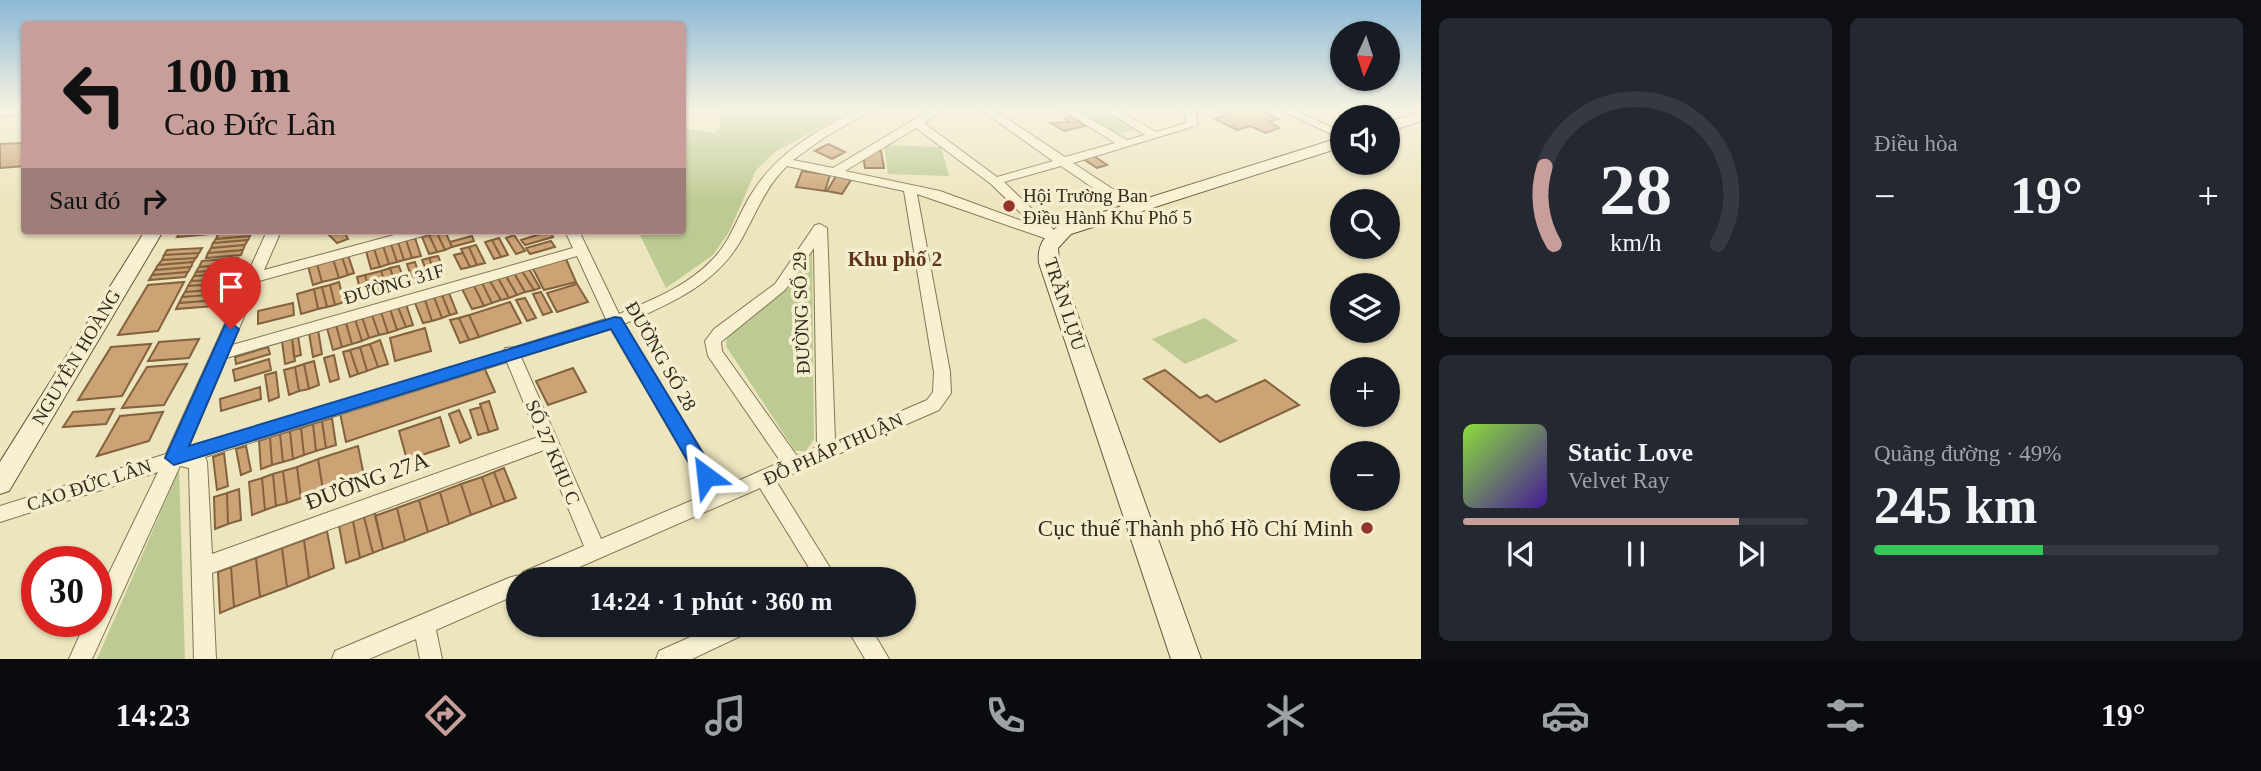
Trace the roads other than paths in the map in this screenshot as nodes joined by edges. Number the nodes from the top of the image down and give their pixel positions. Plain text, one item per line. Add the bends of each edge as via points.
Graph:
1 (809, 141) edge
2 (888, 141) edge
3 (940, 141) edge
4 (1032, 141) edge
5 (1120, 141) edge
6 (1135, 141) edge
7 (1330, 143) edge
8 (1125, 144) junction
9 (782, 161) junction
10 (1062, 161) junction
11 (835, 172) junction
12 (995, 181) junction
13 (910, 189) junction
14 (1132, 208) junction
15 (152, 235) edge
16 (272, 235) edge
17 (410, 235) edge
18 (573, 235) edge
19 (1053, 237) junction
20 (579, 251) junction
21 (253, 278) junction
22 (615, 322) junction
23 (511, 352) junction
24 (220, 354) junction
25 (549, 441) junction
26 (826, 452) junction
27 (174, 458) junction
28 (794, 466) junction
29 (764, 479) junction
30 (0, 484) edge
31 (720, 498) junction
32 (0, 514) edge
33 (596, 551) junction
34 (202, 567) junction
35 (558, 567) edge
36 (819, 567) edge
37 (506, 589) edge
38 (424, 624) junction
39 (715, 637) edge
40 (863, 637) edge
41 (80, 659) edge
42 (205, 659) edge
43 (343, 659) edge
44 (431, 659) edge
45 (667, 659) edge
46 (877, 659) edge
47 (1186, 659) edge

1 - 9 street, CAO ĐỨC LÂN
2 - 11 street
3 - 12 street
4 - 10 street
5 - 8 street
6 - 8 street
7 - 14 street, TRẦN LỰU
8 - 10 street
9 - 11 street
9 - 22 street, CAO ĐỨC LÂN via 757,195 740,234 713,268 675,293
10 - 12 street
10 - 14 street
11 - 13 street
12 - 19 street
13 - 19 street
13 - 26 street, ĐỖ PHÁP THUẬN via 942,393 933,405
14 - 19 street, TRẦN LỰU
15 - 30 street, NGUYỄN HOÀNG
16 - 21 street
17 - 21 street
18 - 20 street, ĐƯỜNG SỐ 28
19 - 47 street, TRẦN LỰU via 1047,251 1049,263
20 - 22 street, ĐƯỜNG SỐ 28
20 - 24 street, ĐƯỜNG 31F
21 - 24 street
22 - 23 street, CAO ĐỨC LÂN
22 - 31 street, ĐƯỜNG SỐ 28
23 - 25 street, SỐ 27 KHU C
23 - 27 street, CAO ĐỨC LÂN
24 - 27 street
25 - 33 street, SỐ 27 KHU C
25 - 34 street, ĐƯỜNG 27A
26 - 28 street, ĐỖ PHÁP THUẬN
26 - 28 street, ĐƯỜNG SỐ 29 via 820,228 780,287 713,341 715,352
27 - 32 street, CAO ĐỨC LÂN
27 - 34 street via 198,462
27 - 41 street
28 - 29 street, ĐỖ PHÁP THUẬN
29 - 31 street, ĐỖ PHÁP THUẬN
29 - 36 street
31 - 33 street, ĐỖ PHÁP THUẬN
33 - 35 street, ĐỖ PHÁP THUẬN
34 - 42 street
37 - 38 street
38 - 43 street
38 - 44 street
39 - 45 street
40 - 46 street

